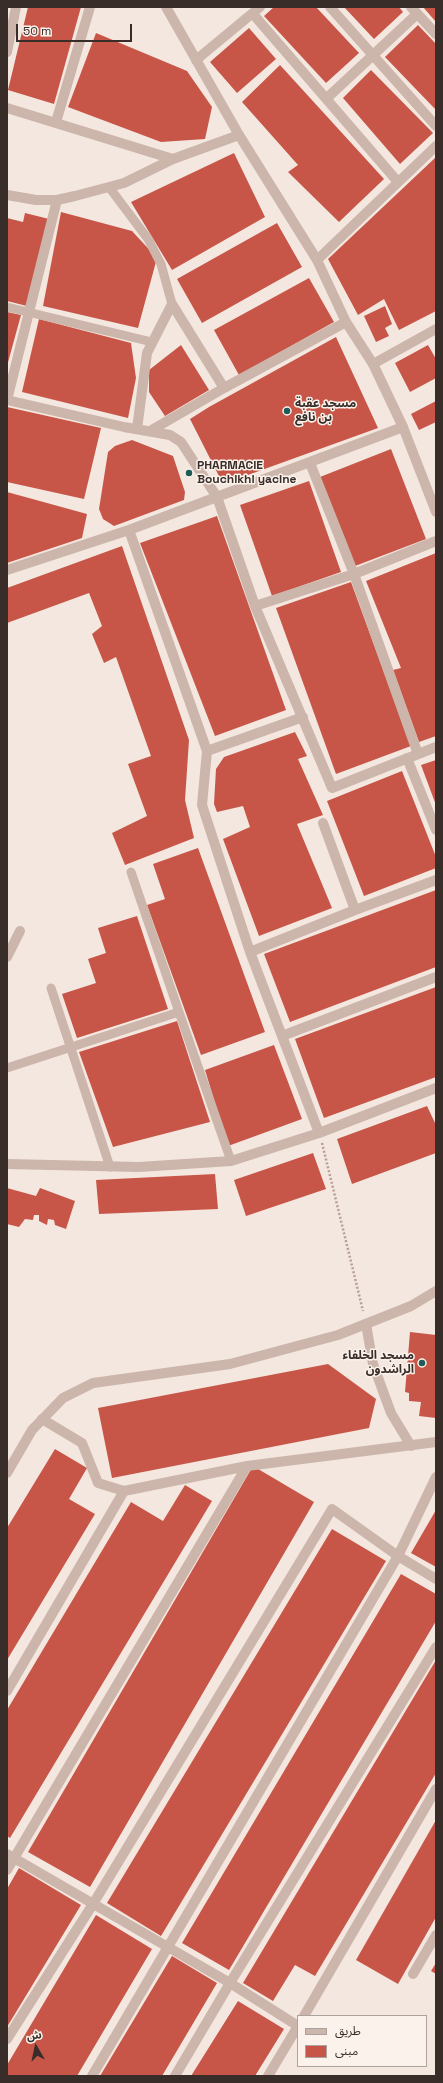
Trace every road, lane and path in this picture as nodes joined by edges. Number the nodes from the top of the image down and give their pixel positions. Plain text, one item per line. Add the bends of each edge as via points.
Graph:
1 (16, 7) edge
2 (90, 7) edge
3 (166, 7) edge
4 (330, 7) edge
5 (256, 10) edge
6 (414, 10) edge
7 (436, 34) edge
8 (7, 52) edge
9 (374, 55) junction
10 (196, 60) junction
11 (327, 98) junction
12 (7, 108) edge
13 (56, 122) junction
14 (436, 126) edge
15 (239, 135) junction
16 (436, 146) edge
17 (173, 159) junction
18 (398, 182) junction
19 (109, 187) junction
20 (7, 195) edge
21 (57, 200) junction
22 (317, 260) junction
23 (172, 304) junction
24 (7, 307) edge
25 (29, 312) junction
26 (346, 322) junction
27 (435, 332) edge
28 (152, 342) junction
29 (373, 364) junction
30 (224, 388) junction
31 (7, 400) edge
32 (403, 427) junction
33 (137, 429) junction
34 (150, 431) junction
35 (310, 463) junction
36 (217, 497) junction
37 (436, 512) edge
38 (129, 530) junction
39 (436, 541) edge
40 (7, 570) edge
41 (354, 574) junction
42 (255, 606) junction
43 (303, 718) junction
44 (436, 747) edge
45 (207, 751) junction
46 (418, 754) junction
47 (407, 758) junction
48 (323, 823) dead end
49 (436, 830) edge
50 (131, 872) dead end
51 (436, 880) edge
52 (355, 910) junction
53 (20, 931) dead end
54 (250, 952) junction
55 (7, 957) edge
56 (436, 977) edge
57 (51, 988) dead end
58 (178, 1012) junction
59 (282, 1036) junction
60 (71, 1048) junction
61 (7, 1068) edge
62 (436, 1088) edge
63 (319, 1133) junction
64 (231, 1161) junction
65 (7, 1164) edge
66 (110, 1166) junction
67 (436, 1291) edge
68 (366, 1324) junction
69 (42, 1419) junction
70 (436, 1442) edge
71 (412, 1446) junction
72 (247, 1466) junction
73 (7, 1473) edge
74 (436, 1477) edge
75 (124, 1492) junction
76 (398, 1556) junction
77 (436, 1579) edge
78 (436, 1647) edge
79 (7, 1691) edge
80 (436, 1789) edge
81 (10, 1856) edge
82 (7, 1870) edge
83 (93, 1904) junction
84 (436, 1935) edge
85 (169, 1948) junction
86 (413, 1974) dead end
87 (230, 1983) junction
88 (305, 2015) edge
89 (297, 2025) edge
90 (297, 2028) edge
91 (7, 2039) edge
92 (92, 2076) edge
93 (176, 2076) edge
94 (268, 2076) edge

1 - 8 street
2 - 13 street
3 - 10 street
4 - 9 street
5 - 10 street
5 - 11 street
6 - 7 street
6 - 9 street
9 - 11 street
9 - 14 street
10 - 15 street
11 - 18 street
12 - 13 street
13 - 17 street
15 - 17 street
15 - 22 street
16 - 18 street
17 - 19 street via 124,183
18 - 22 street
19 - 21 street
19 - 23 lane via 148,239 161,264
20 - 21 street via 36,200
21 - 25 street
22 - 26 street
23 - 28 street
23 - 30 street
24 - 25 lane
25 - 28 lane
25 - 31 street
26 - 29 street
26 - 30 street
27 - 29 street
28 - 33 street via 147,354
29 - 32 street
30 - 34 street
31 - 33 street
32 - 35 street
32 - 37 street
33 - 34 street
34 - 36 street via 170,435 181,442
35 - 36 street
35 - 41 street
36 - 38 street
36 - 42 street
38 - 40 street
38 - 45 street
39 - 41 street
41 - 42 street
41 - 46 street
42 - 43 street
43 - 45 street
43 - 47 street via 332,788
44 - 46 street
45 - 54 street via 202,806
46 - 47 street
47 - 49 street
48 - 52 street
50 - 58 lane
51 - 52 street
52 - 54 street
53 - 55 street
54 - 59 street
56 - 59 street
57 - 60 lane
58 - 60 lane
58 - 64 lane
59 - 63 street
60 - 61 lane
60 - 66 lane
62 - 63 street
63 - 64 street
63 - 68 path
64 - 66 street via 139,1167
65 - 66 street
67 - 68 street via 411,1306
68 - 69 street via 338,1335 230,1364 93,1383 63,1398
68 - 71 street via 372,1364 391,1413
69 - 73 street via 32,1430
69 - 75 street via 82,1442 98,1483
70 - 71 street
71 - 72 street
72 - 75 street
72 - 81 street
74 - 76 street
75 - 79 street
76 - 77 street
76 - 83 street via 332,1509
76 - 85 street
78 - 87 street
80 - 88 street
81 - 82 street
81 - 83 street
83 - 85 street
83 - 91 street
84 - 86 street
85 - 87 street
85 - 92 street
87 - 89 street
87 - 93 street
90 - 94 street

